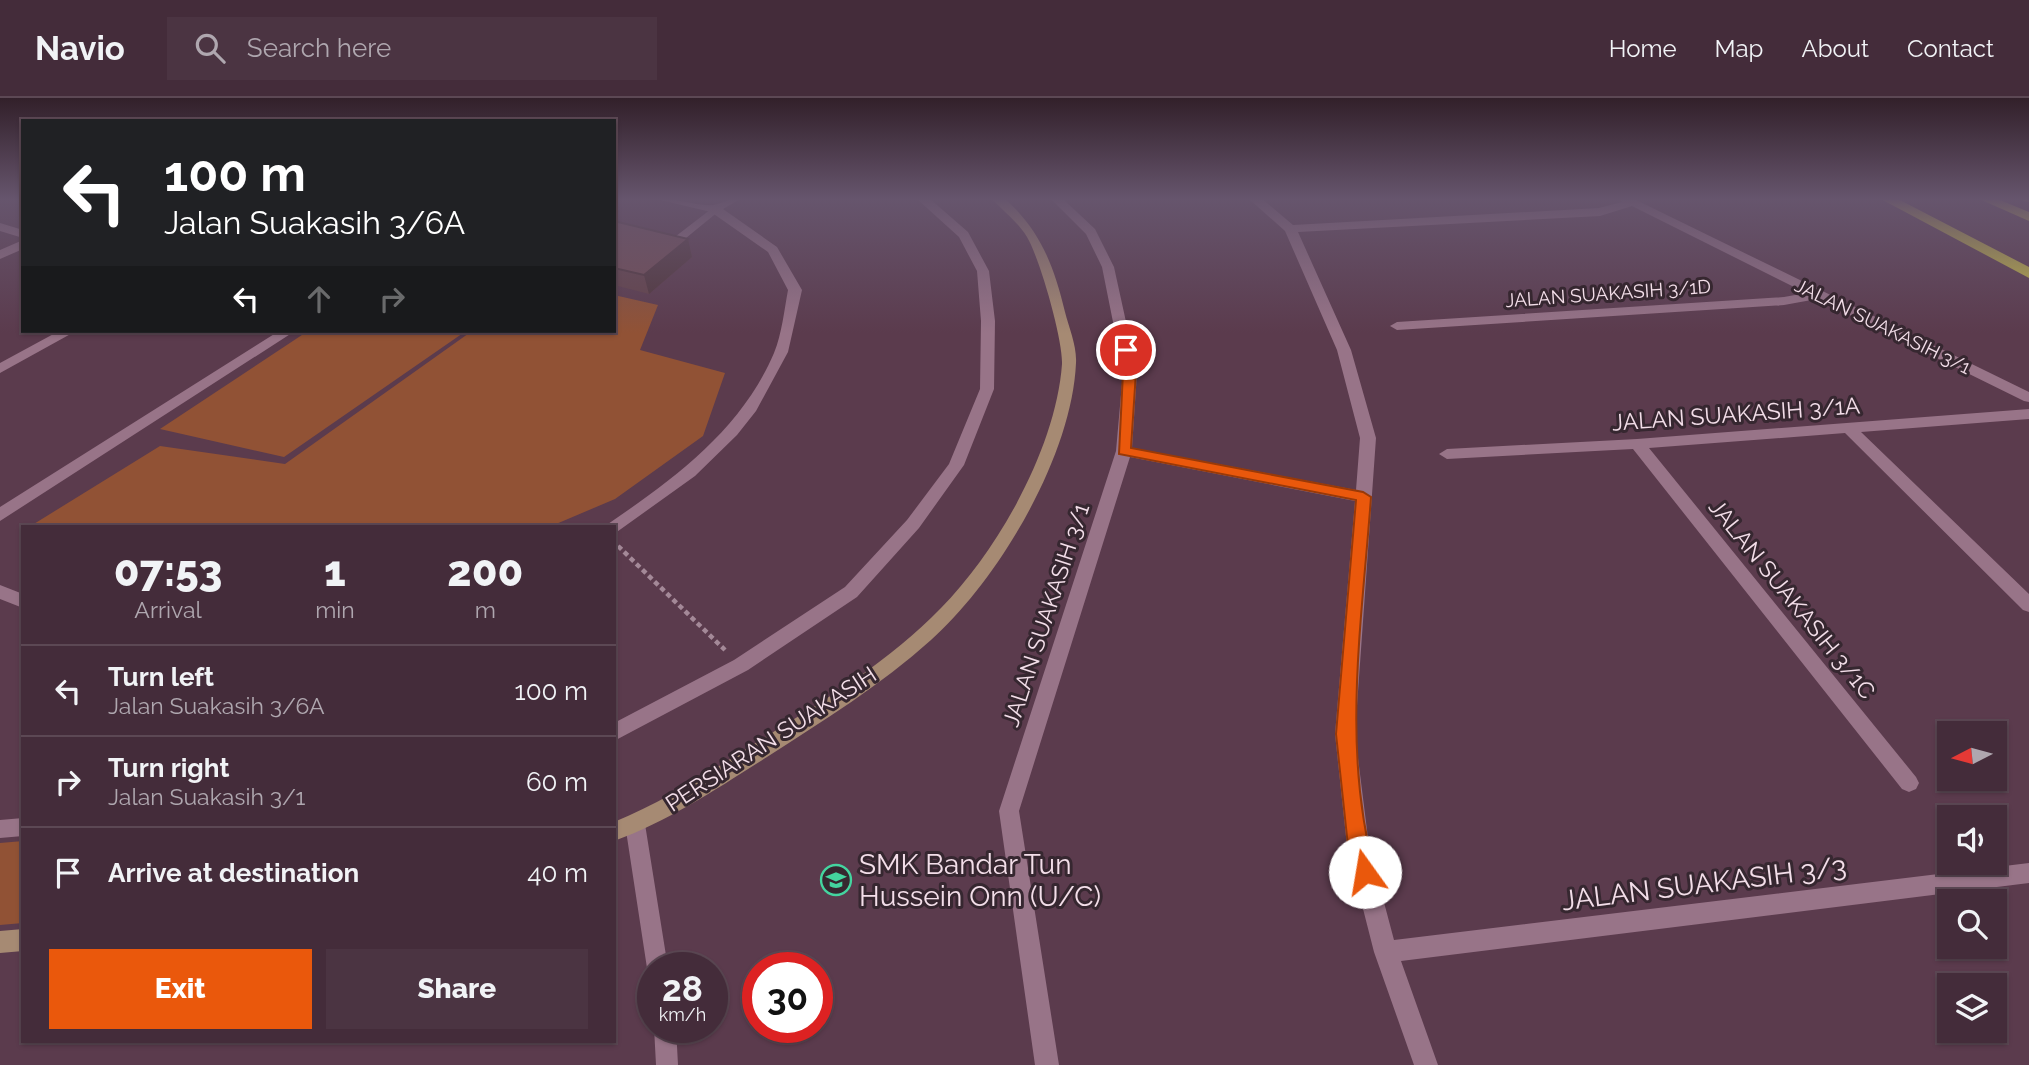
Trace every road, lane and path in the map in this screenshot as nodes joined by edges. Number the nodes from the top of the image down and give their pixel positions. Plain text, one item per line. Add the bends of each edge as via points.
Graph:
1 (763, 243) edge
2 (968, 243) edge
3 (1036, 243) edge
4 (1096, 243) edge
5 (1296, 243) edge
6 (1717, 243) edge
7 (1972, 243) edge
8 (1986, 243) edge
9 (21, 245) edge
10 (0, 255) edge
11 (2029, 263) edge
12 (2029, 273) edge
13 (1820, 294) junction
14 (1397, 326) dead end
15 (65, 333) edge
16 (285, 333) edge
17 (0, 369) edge
18 (2029, 398) edge
19 (2029, 414) edge
20 (1850, 429) junction
21 (1637, 444) junction
22 (1124, 451) junction
23 (1447, 454) dead end
24 (1363, 497) junction
25 (0, 515) edge
26 (616, 527) edge
27 (616, 544) edge
28 (0, 591) edge
29 (21, 601) edge
30 (2029, 605) edge
31 (741, 665) junction
32 (616, 732) edge
33 (1909, 783) dead end
34 (635, 824) junction
35 (21, 827) edge
36 (0, 829) edge
37 (616, 831) edge
38 (2029, 873) edge
39 (21, 940) edge
40 (0, 942) edge
41 (655, 952) edge
42 (1387, 952) junction
43 (666, 1043) edge
44 (667, 1065) edge
45 (1047, 1065) edge
46 (1426, 1065) edge

1 - 26 street via 773,250 795,290 781,351 748,415 685,479
2 - 31 street via 983,271 987,388 956,465 914,524 850,592
3 - 34 street, PERSIARAN SUAKASIH via 1046,258 1069,361 1058,426 1027,494 979,576 928,633 845,697
4 - 22 street, JALAN SUAKASIH 3/1 via 1108,267 1130,372
5 - 24 street via 1344,350 1368,438
6 - 13 street, JALAN SUAKASIH 3/1
7 - 12 highway
8 - 11 highway
9 - 10 street
13 - 14 street, JALAN SUAKASIH 3/1D via 1784,301
13 - 18 street, JALAN SUAKASIH 3/1
15 - 17 street
16 - 25 street
19 - 20 street, JALAN SUAKASIH 3/1A
20 - 21 street, JALAN SUAKASIH 3/1A
20 - 30 street
21 - 23 street, JALAN SUAKASIH 3/1A
21 - 33 street, JALAN SUAKASIH 3/1C
22 - 24 street
22 - 45 street, JALAN SUAKASIH 3/1 via 1009,811
24 - 42 street via 1345,734 1358,846
27 - 31 path
28 - 29 street
31 - 32 street
34 - 37 street, PERSIARAN SUAKASIH
34 - 41 lane
35 - 36 street
38 - 42 street, JALAN SUAKASIH 3/3
39 - 40 street
42 - 46 street
43 - 44 lane

